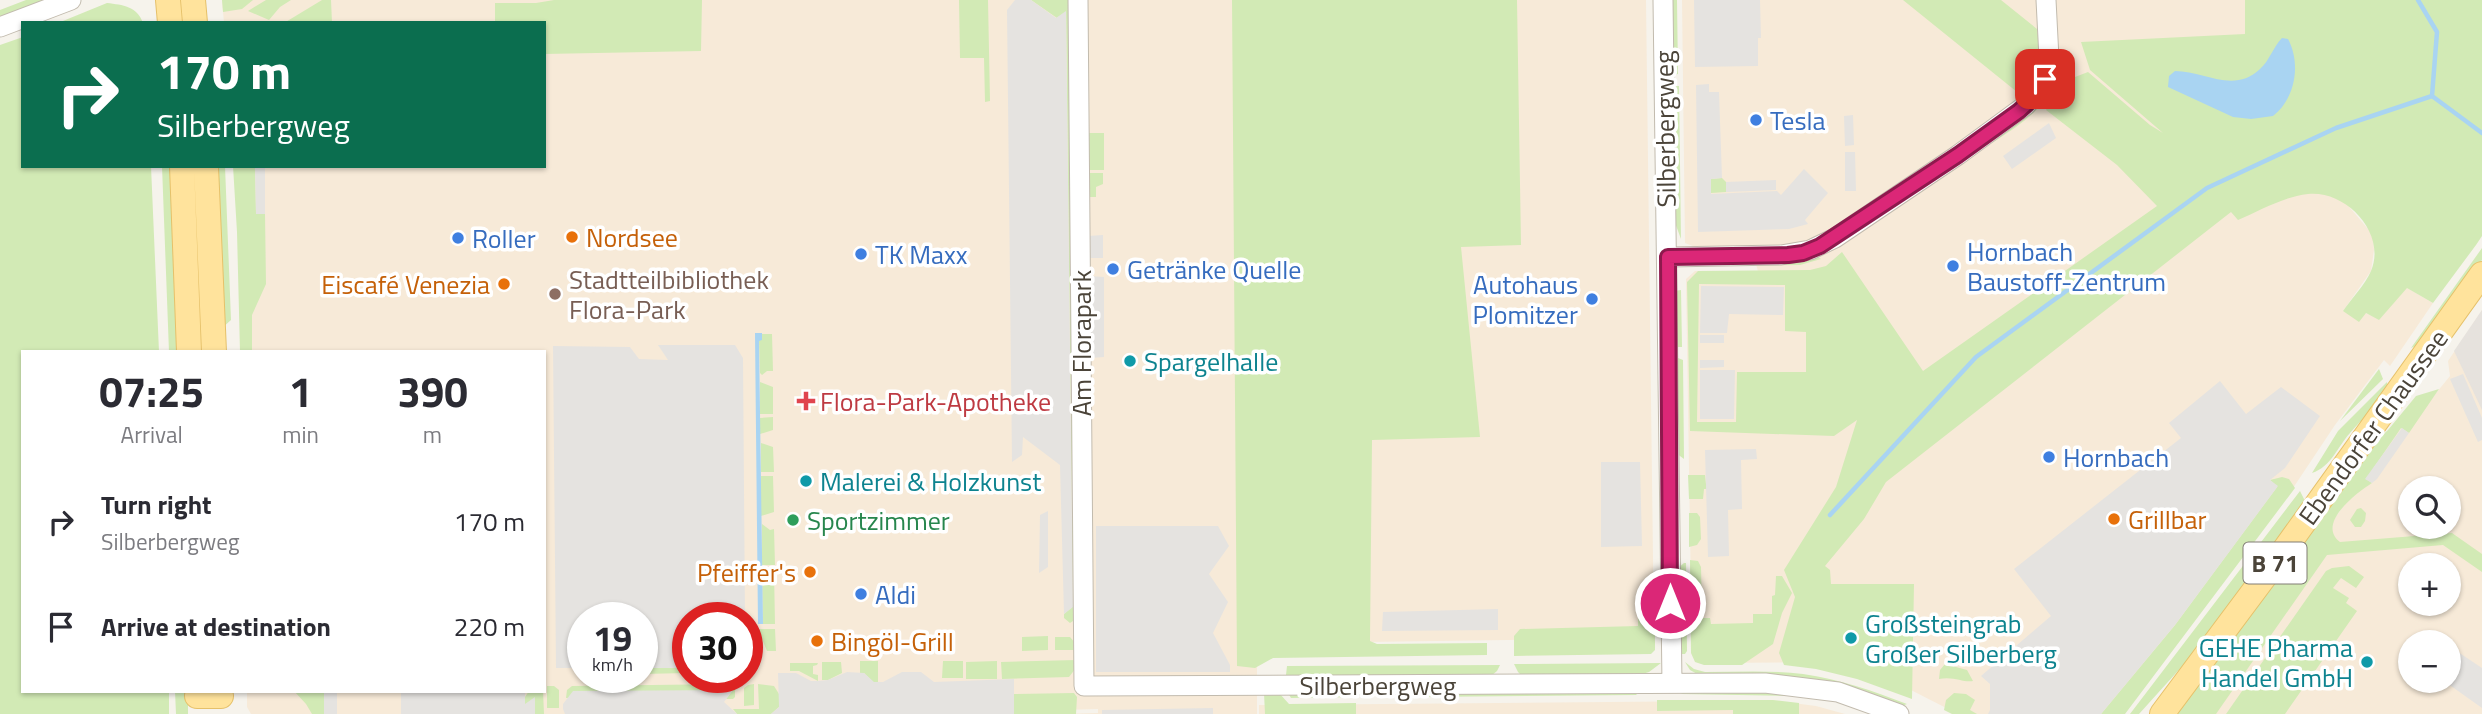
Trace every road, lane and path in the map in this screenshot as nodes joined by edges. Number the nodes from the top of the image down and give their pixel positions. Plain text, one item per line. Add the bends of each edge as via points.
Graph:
1 (71, 0) edge
2 (168, 0) edge
3 (193, 0) edge
4 (1078, 0) edge
5 (1663, 0) edge
6 (2046, 0) edge
7 (170, 21) edge
8 (195, 21) edge
9 (0, 27) edge
10 (182, 168) edge
11 (206, 168) edge
12 (1668, 257) junction
13 (2482, 274) edge
14 (189, 350) edge
15 (214, 350) edge
16 (1672, 683) junction
17 (1084, 686) joint
18 (1899, 714) edge
19 (2162, 714) edge

1 - 9 street
2 - 7 main road
3 - 8 main road
4 - 17 street, Am Florapark
5 - 12 street, Silberbergweg
6 - 12 street via 2049,58 2041,87 2026,105 1958,155 1811,250 1781,255
10 - 14 main road
11 - 15 main road
12 - 16 street, Silberbergweg
13 - 19 main road, Ebendorfer Chaussee / B 71
16 - 17 street, Silberbergweg
16 - 18 street, Silberbergweg via 1803,686 1850,695

